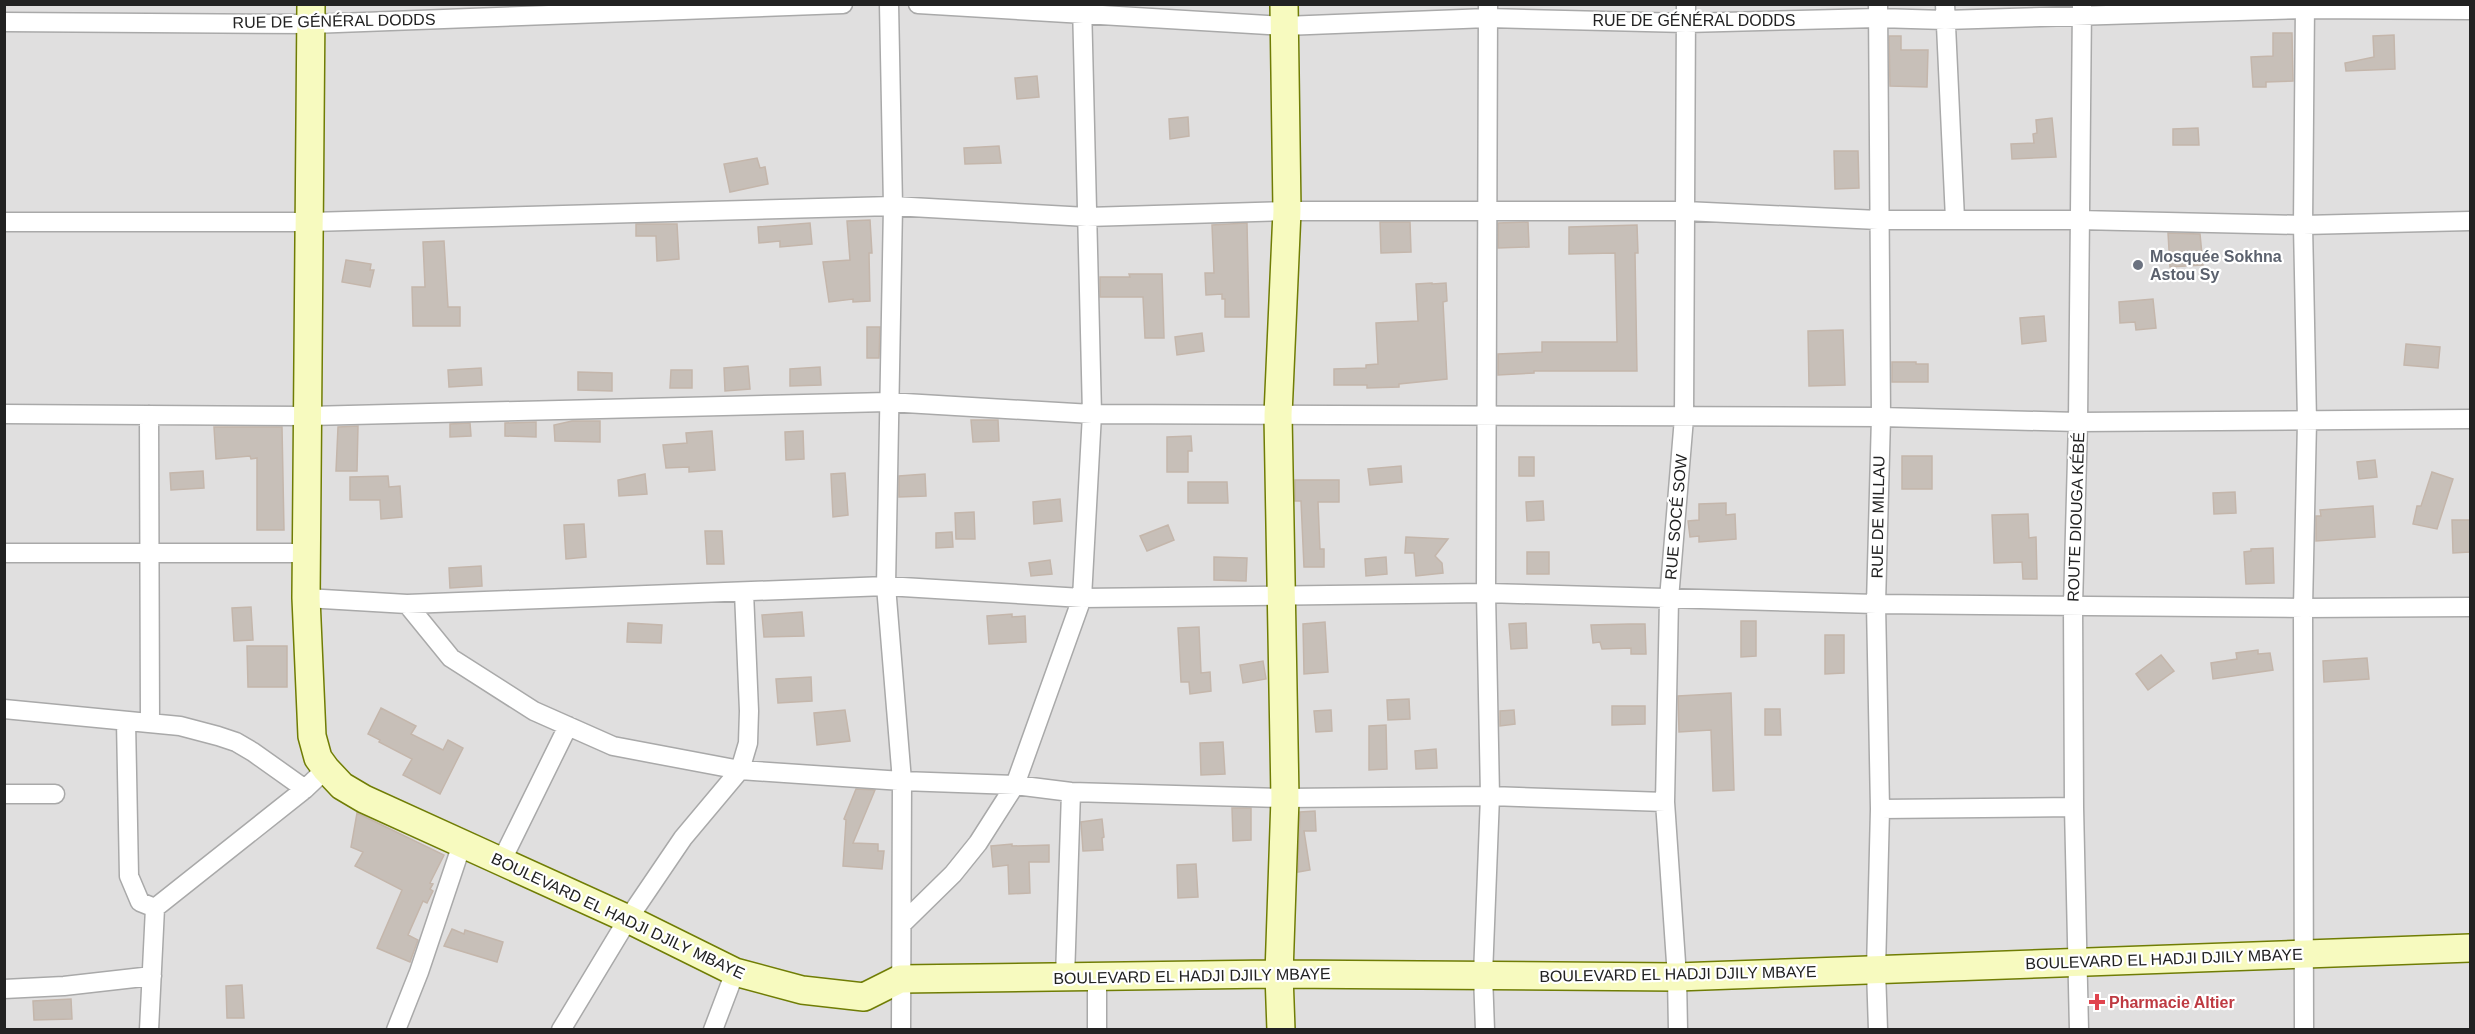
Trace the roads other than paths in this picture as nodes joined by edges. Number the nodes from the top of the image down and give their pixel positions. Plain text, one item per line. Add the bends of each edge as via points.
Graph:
1 (843, 4) edge
2 (889, 4) edge
3 (918, 4) edge
4 (1686, 4) edge
5 (2305, 7) edge
6 (1082, 9) edge
7 (2470, 9) edge
8 (2082, 10) edge
9 (1488, 11) edge
10 (1878, 11) edge
11 (1945, 12) edge
12 (311, 14) edge
13 (1284, 15) edge
14 (4, 22) edge
15 (1686, 23) junction
16 (893, 206) junction
17 (1287, 211) junction
18 (1489, 211) junction
19 (1685, 211) junction
20 (1087, 217) junction
21 (1955, 219) junction
22 (1878, 220) junction
23 (2079, 220) junction
24 (2470, 221) edge
25 (4, 222) edge
26 (310, 222) junction
27 (2303, 225) junction
28 (888, 402) junction
29 (4, 414) edge
30 (1092, 414) junction
31 (149, 415) junction
32 (1278, 415) junction
33 (308, 417) junction
34 (1486, 417) junction
35 (1881, 417) junction
36 (1684, 418) junction
37 (2470, 419) edge
38 (2307, 421) junction
39 (2078, 422) junction
40 (149, 552) junction
41 (4, 553) edge
42 (307, 553) junction
43 (886, 586) junction
44 (744, 592) junction
45 (1486, 593) junction
46 (1282, 595) junction
47 (306, 598) junction
48 (1082, 598) junction
49 (1669, 599) junction
50 (407, 604) junction
51 (1876, 604) junction
52 (2073, 605) junction
53 (2470, 607) edge
54 (2303, 608) junction
55 (4, 709) edge
56 (126, 721) junction
57 (150, 723) junction
58 (568, 726) junction
59 (326, 770) junction
60 (740, 770) junction
61 (902, 781) junction
62 (1015, 785) junction
63 (305, 789) junction
64 (1071, 792) junction
65 (4, 794) edge
66 (55, 794) dead end
67 (1490, 796) junction
68 (1285, 798) junction
69 (1665, 802) junction
70 (2073, 807) junction
71 (1880, 809) junction
72 (462, 844) junction
73 (501, 862) junction
74 (155, 908) junction
75 (628, 919) junction
76 (902, 924) junction
77 (2470, 948) edge
78 (2305, 954) junction
79 (2078, 962) junction
80 (1876, 970) junction
81 (735, 972) junction
82 (1279, 974) junction
83 (1483, 975) junction
84 (152, 976) junction
85 (1097, 977) junction
86 (1677, 977) junction
87 (1065, 978) junction
88 (900, 979) junction
89 (4, 989) edge
90 (149, 1029) edge
91 (396, 1029) edge
92 (561, 1029) edge
93 (713, 1029) edge
94 (901, 1029) edge
95 (1097, 1029) edge
96 (1281, 1029) edge
97 (1485, 1029) edge
98 (1678, 1029) edge
99 (1878, 1029) edge
100 (2079, 1029) edge
101 (2304, 1029) edge

1 - 12 street, RUE DE GÉNÉRAL DODDS
2 - 16 street
3 - 6 street, RUE DE GÉNÉRAL DODDS
4 - 15 street, RUE SOCÉ SOW
5 - 7 street, RUE DE GÉNÉRAL DODDS
5 - 8 street, RUE DE GÉNÉRAL DODDS
5 - 27 street
6 - 13 street, RUE DE GÉNÉRAL DODDS
6 - 20 street
8 - 11 street, RUE DE GÉNÉRAL DODDS
8 - 23 street, ROUTE DIOUGA KÉBÉ
9 - 13 street, RUE DE GÉNÉRAL DODDS
9 - 15 street, RUE DE GÉNÉRAL DODDS
9 - 18 street
10 - 11 street, RUE DE GÉNÉRAL DODDS
10 - 15 street, RUE DE GÉNÉRAL DODDS
10 - 22 street, RUE DE MILLAU
11 - 21 street
12 - 14 street, RUE DE GÉNÉRAL DODDS
12 - 26 main road, BOULEVARD EL HADJI DJILY MBAYE
13 - 17 main road
15 - 19 street, RUE SOCÉ SOW
16 - 20 street
16 - 26 street
16 - 28 street
17 - 18 street
17 - 20 street
17 - 32 main road
18 - 19 street
18 - 34 street
19 - 22 street
19 - 36 street, RUE SOCÉ SOW
20 - 30 street
21 - 22 street
21 - 23 street
22 - 35 street, RUE DE MILLAU
23 - 27 street
23 - 39 street, ROUTE DIOUGA KÉBÉ
24 - 27 street
25 - 26 street
26 - 33 main road, BOULEVARD EL HADJI DJILY MBAYE
27 - 38 street
28 - 30 street
28 - 33 street
28 - 43 street
29 - 31 street
30 - 32 street
30 - 48 street
31 - 33 street
31 - 40 street
32 - 34 street
32 - 46 main road
33 - 42 main road, BOULEVARD EL HADJI DJILY MBAYE
34 - 36 street
34 - 45 street
35 - 36 street
35 - 39 street
35 - 51 street, RUE DE MILLAU
36 - 49 street, RUE SOCÉ SOW
37 - 38 street
38 - 39 street
38 - 54 street
39 - 52 street, ROUTE DIOUGA KÉBÉ
40 - 41 street
40 - 42 street
40 - 57 street
42 - 47 main road, BOULEVARD EL HADJI DJILY MBAYE
43 - 44 street
43 - 48 street
43 - 61 street
44 - 50 street
44 - 60 street via 749,711 748,743
45 - 46 street
45 - 49 street
45 - 67 street
46 - 48 street
46 - 68 main road
47 - 50 street
47 - 59 main road, BOULEVARD EL HADJI DJILY MBAYE via 312,736
48 - 62 street
49 - 51 street
49 - 69 street, RUE SOCÉ SOW
50 - 58 street via 451,658 534,711
51 - 52 street
51 - 71 street, RUE DE MILLAU
52 - 54 street
52 - 70 street, ROUTE DIOUGA KÉBÉ
53 - 54 street
54 - 78 street
55 - 56 street
56 - 57 street
56 - 74 street via 129,876 140,902
57 - 63 street via 180,726 236,742
58 - 60 street via 614,746
58 - 73 street
59 - 63 street
59 - 72 main road, BOULEVARD EL HADJI DJILY MBAYE via 342,786 364,799
60 - 61 street
60 - 75 street via 683,838
61 - 62 street
61 - 76 street
62 - 64 street
62 - 76 street via 972,851
63 - 74 street
64 - 68 street
64 - 87 street
65 - 66 street
67 - 68 street
67 - 69 street
67 - 83 street
68 - 82 main road
69 - 86 street, RUE SOCÉ SOW
70 - 71 street
70 - 79 street, ROUTE DIOUGA KÉBÉ
71 - 80 street, RUE DE MILLAU
72 - 73 main road, BOULEVARD EL HADJI DJILY MBAYE
72 - 91 street
73 - 75 main road, BOULEVARD EL HADJI DJILY MBAYE
74 - 84 street
75 - 81 main road, BOULEVARD EL HADJI DJILY MBAYE
75 - 92 street
76 - 88 street
77 - 78 main road, BOULEVARD EL HADJI DJILY MBAYE
78 - 79 main road, BOULEVARD EL HADJI DJILY MBAYE
78 - 101 street
79 - 80 main road, BOULEVARD EL HADJI DJILY MBAYE
79 - 100 street, ROUTE DIOUGA KÉBÉ
80 - 86 main road, BOULEVARD EL HADJI DJILY MBAYE
80 - 99 street, RUE DE MILLAU
81 - 88 main road, BOULEVARD EL HADJI DJILY MBAYE via 802,990 864,998
81 - 93 street
82 - 83 main road, BOULEVARD EL HADJI DJILY MBAYE
82 - 85 main road, BOULEVARD EL HADJI DJILY MBAYE
82 - 96 main road
83 - 86 main road, BOULEVARD EL HADJI DJILY MBAYE
83 - 97 street
84 - 89 street
84 - 90 street
85 - 87 main road, BOULEVARD EL HADJI DJILY MBAYE
85 - 95 street
86 - 98 street, RUE SOCÉ SOW
87 - 88 main road, BOULEVARD EL HADJI DJILY MBAYE
88 - 94 street

